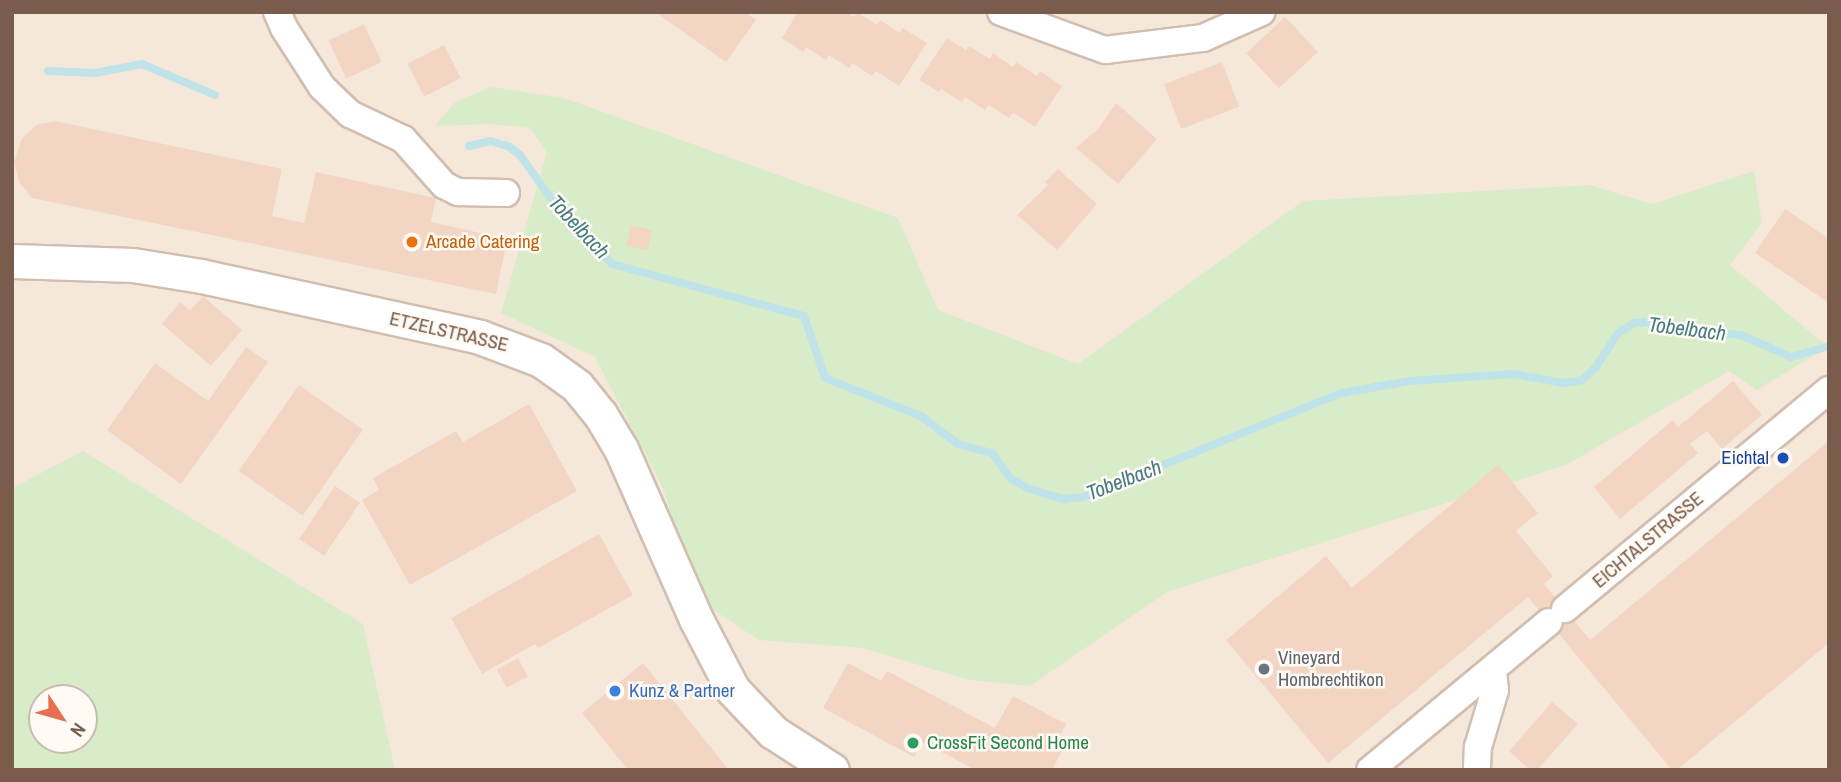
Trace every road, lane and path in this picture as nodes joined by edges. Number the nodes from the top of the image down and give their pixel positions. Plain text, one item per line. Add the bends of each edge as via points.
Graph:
1 (278, 12) edge
2 (1002, 12) edge
3 (1262, 12) edge
4 (506, 193) dead end
5 (12, 261) edge
6 (1829, 390) edge
7 (1493, 670) junction
8 (832, 770) edge
9 (1370, 770) edge
10 (1477, 770) edge

1 - 4 street via 322,87 350,114 403,139 444,185 458,192
2 - 3 street via 1105,50 1203,38
5 - 8 street, ETZELSTRASSE via 133,265 201,276 480,338 541,359 577,386 614,437 733,690 773,732
6 - 7 street, EICHTALSTRASSE
7 - 9 street, EICHTALSTRASSE
7 - 10 street via 1495,690 1478,747

